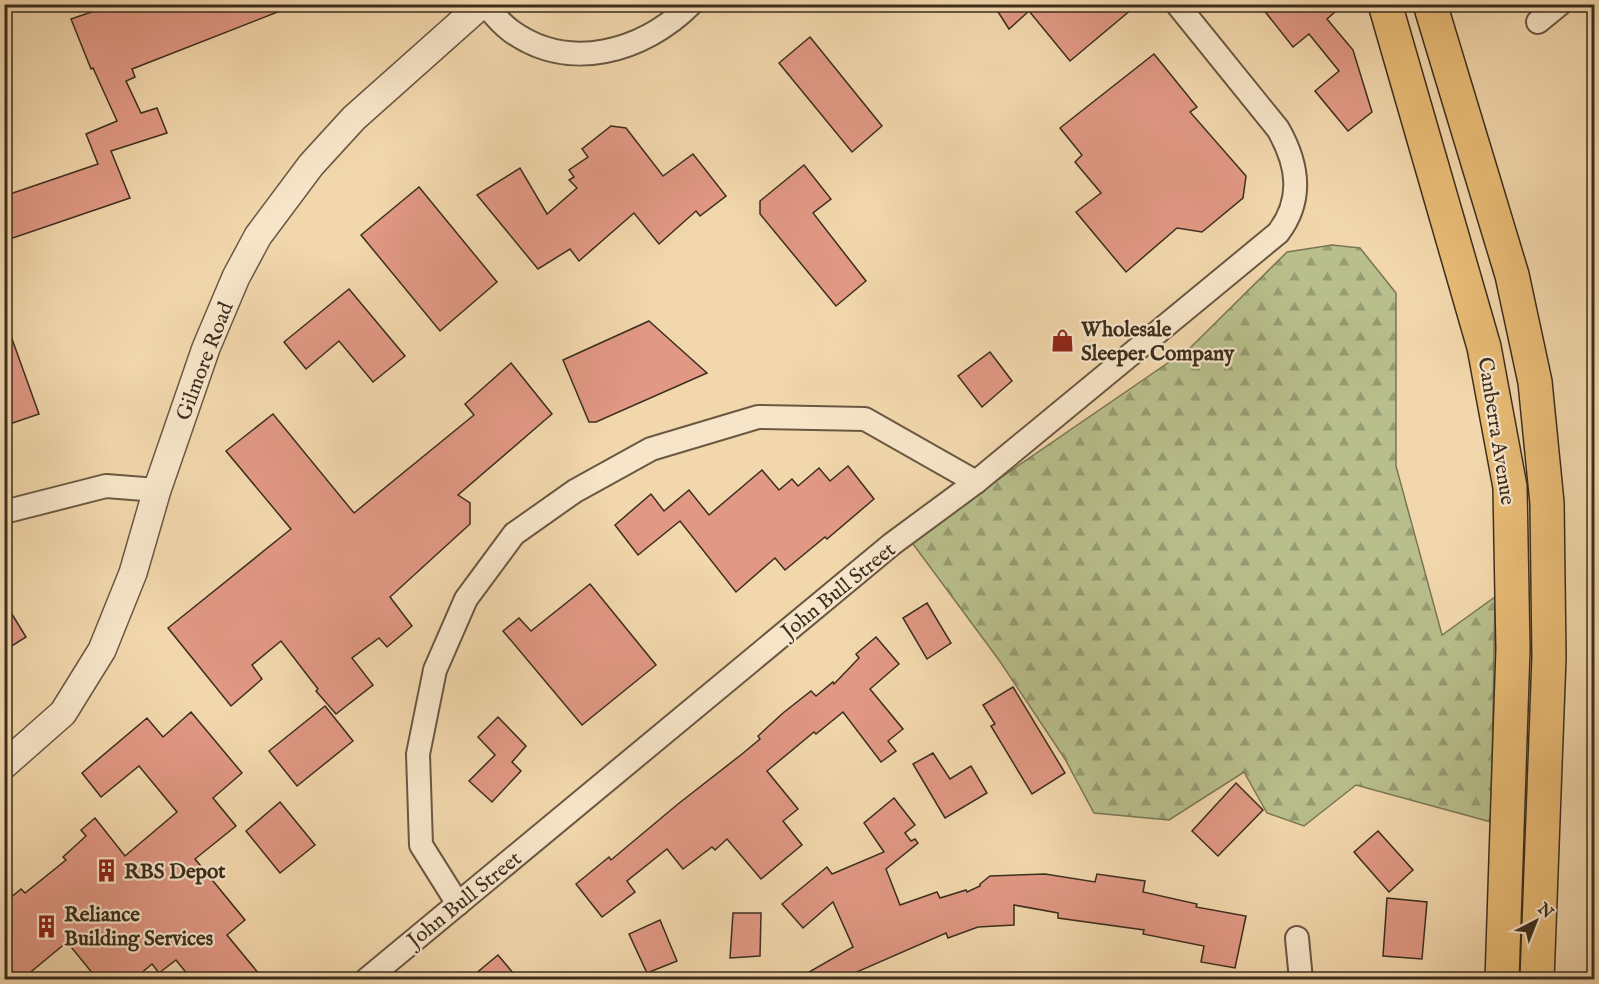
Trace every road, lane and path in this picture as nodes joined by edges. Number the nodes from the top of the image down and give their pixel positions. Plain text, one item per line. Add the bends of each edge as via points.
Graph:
1 (483, 4) edge
2 (691, 4) edge
3 (1177, 4) edge
4 (1385, 4) edge
5 (1430, 4) edge
6 (1560, 4) edge
7 (1538, 22) dead end
8 (976, 482) junction
9 (158, 490) junction
10 (4, 512) edge
11 (4, 765) edge
12 (458, 904) junction
13 (1298, 938) dead end
14 (366, 980) edge
15 (1301, 980) edge
16 (1502, 980) edge
17 (1537, 980) edge

1 - 2 street via 499,22 534,44 586,53 622,48 652,35
1 - 9 street, Gilmore Road via 354,118 311,165 258,236 206,348
3 - 8 street, John Bull Street via 1278,129 1293,160 1297,191 1290,214 1278,233
4 - 16 highway, Canberra Avenue via 1484,347 1510,487 1513,649
5 - 17 highway, Canberra Avenue via 1512,275 1535,382 1547,503 1549,657
6 - 7 street
8 - 12 street, John Bull Street via 892,544
8 - 12 street via 865,418 758,417 651,449 575,491 514,534 466,598 435,670 418,754 421,845
9 - 10 street via 106,486
9 - 11 street, Gilmore Road via 133,573 102,650 63,713
12 - 14 street, John Bull Street
13 - 15 street

